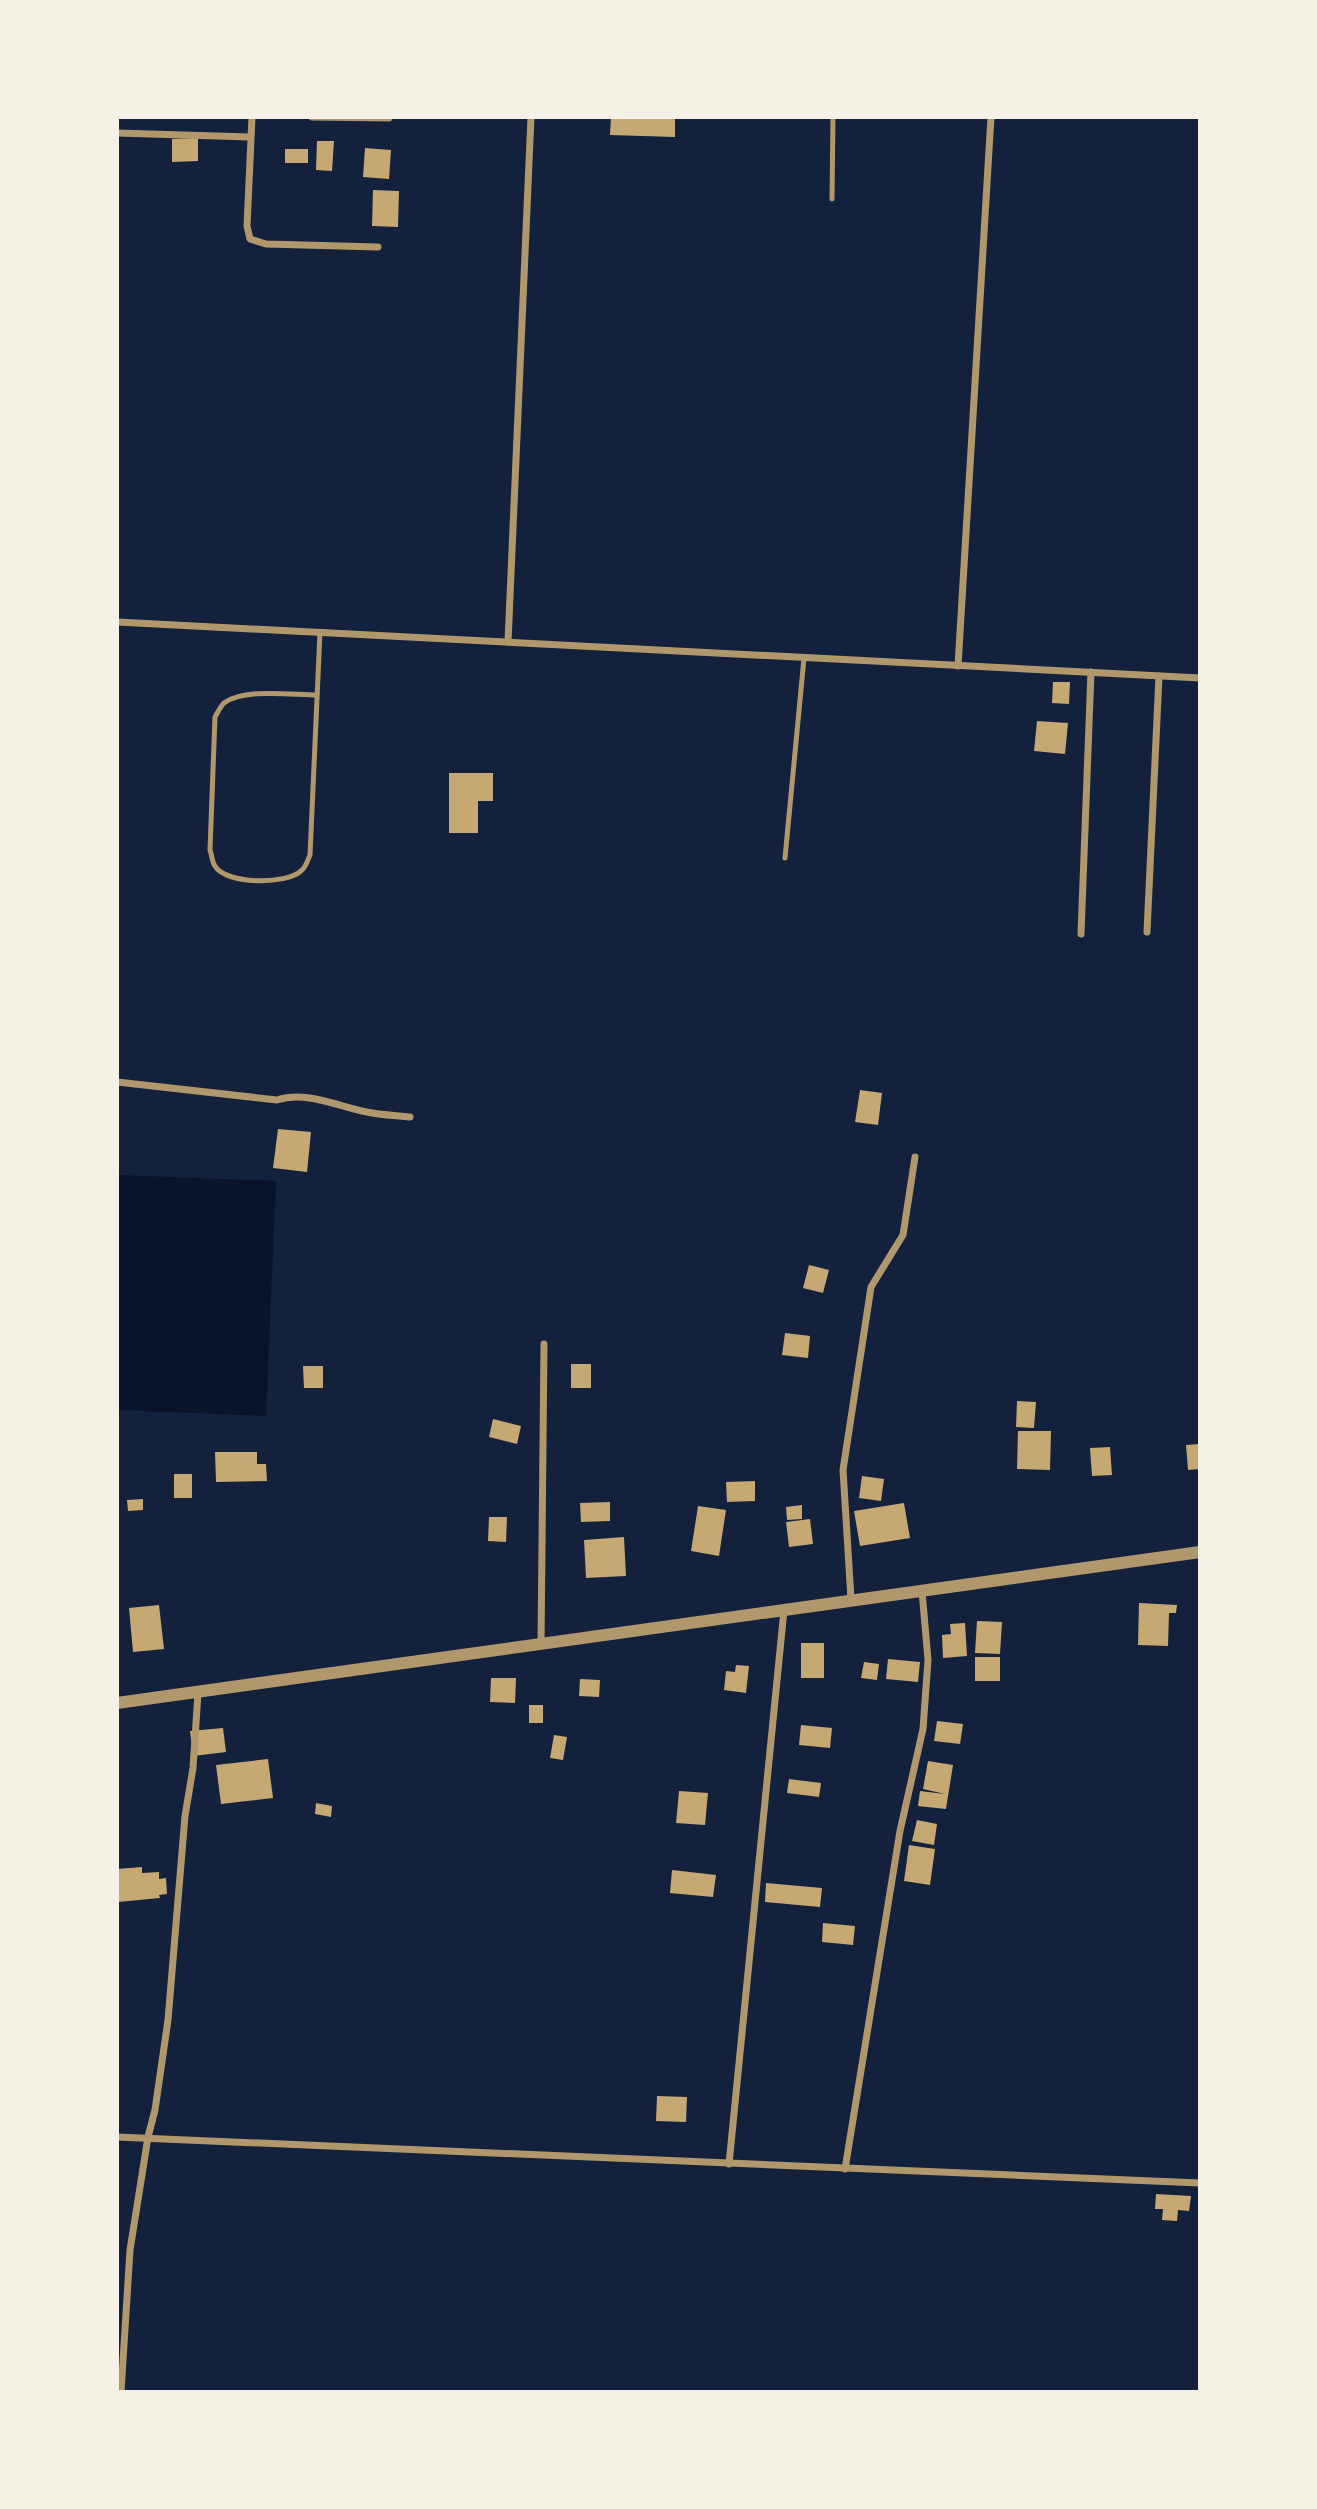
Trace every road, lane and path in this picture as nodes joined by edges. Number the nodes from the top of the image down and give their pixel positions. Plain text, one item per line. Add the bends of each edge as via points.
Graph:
1 (252, 117) edge
2 (312, 117) edge
3 (531, 117) edge
4 (833, 117) edge
5 (991, 117) edge
6 (389, 118) edge
7 (117, 133) edge
8 (250, 137) junction
9 (832, 199) dead end
10 (378, 247) dead end
11 (117, 622) edge
12 (320, 632) junction
13 (508, 642) junction
14 (804, 658) junction
15 (958, 666) junction
16 (1091, 672) junction
17 (1159, 676) junction
18 (1200, 678) edge
19 (317, 695) junction
20 (785, 858) dead end
21 (1147, 932) dead end
22 (1081, 934) dead end
23 (117, 1082) edge
24 (410, 1117) dead end
25 (915, 1157) dead end
26 (544, 1344) dead end
27 (1200, 1552) edge
28 (922, 1591) junction
29 (850, 1599) junction
30 (784, 1610) junction
31 (541, 1644) junction
32 (198, 1693) junction
33 (117, 1703) edge
34 (117, 2137) edge
35 (148, 2137) junction
36 (729, 2164) junction
37 (845, 2169) junction
38 (1200, 2183) edge
39 (121, 2392) edge

1 - 8 street
2 - 6 street
3 - 13 street
4 - 9 lane
5 - 15 street
7 - 8 street
8 - 10 street via 250,239
11 - 12 street
12 - 13 street
12 - 19 lane
13 - 14 street
14 - 15 street
14 - 20 lane
15 - 16 street
16 - 17 street
16 - 22 street
17 - 18 street
17 - 21 street
19 - 19 lane via 310,855 303,869 290,877 269,880 225,875 215,866 210,850 215,717 222,705 235,697
23 - 24 street via 277,1100 307,1097
25 - 29 street via 903,1234 872,1287 843,1470
26 - 31 street
27 - 28 street
28 - 29 street
28 - 37 street via 928,1660 923,1729 900,1831
29 - 30 street
30 - 31 street
30 - 36 street
31 - 32 street
32 - 33 street
32 - 35 street via 168,2020
34 - 35 street
35 - 36 street
35 - 39 street via 130,2250
36 - 37 street
37 - 38 street

